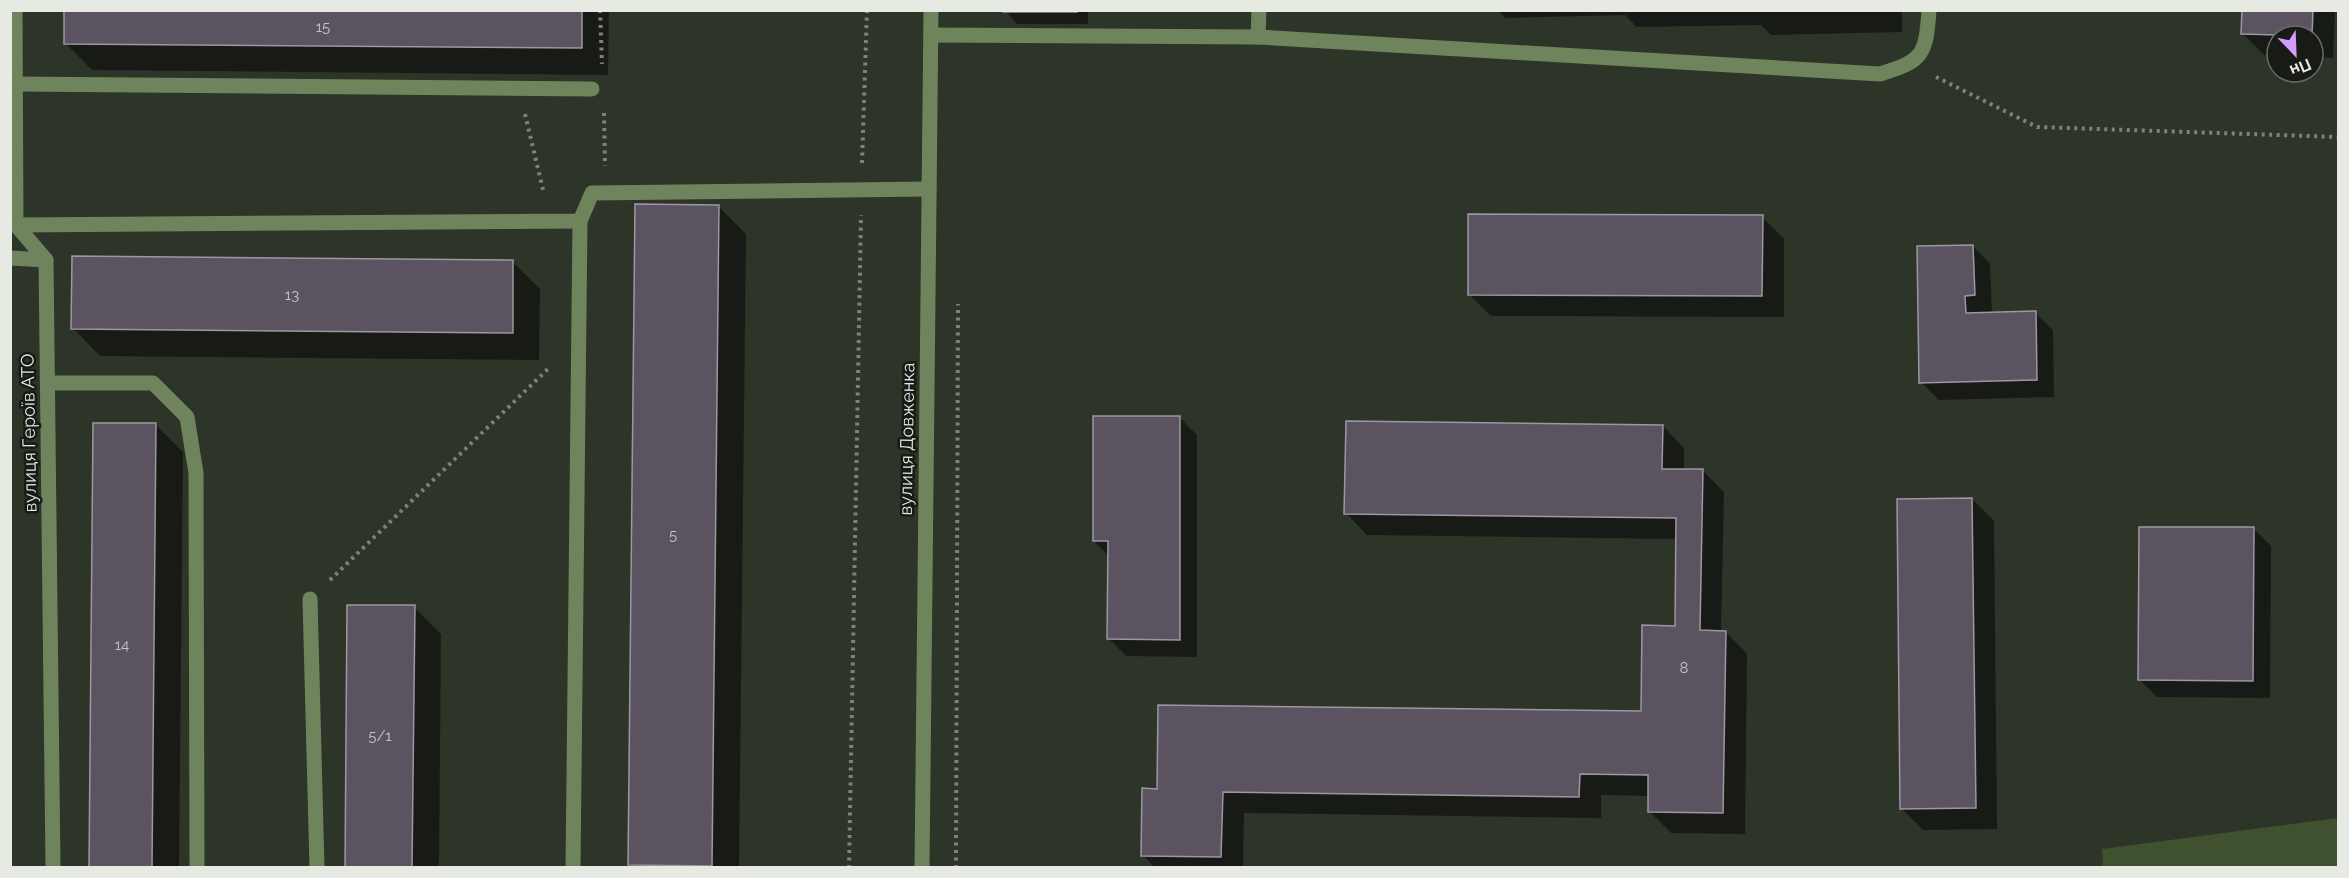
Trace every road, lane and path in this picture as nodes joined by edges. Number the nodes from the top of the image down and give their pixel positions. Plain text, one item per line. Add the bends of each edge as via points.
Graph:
1 (15, 10) edge
2 (867, 10) edge
3 (931, 10) edge
4 (1259, 10) edge
5 (1929, 10) edge
6 (931, 35) junction
7 (1258, 37) junction
8 (1911, 65) junction
9 (16, 84) junction
10 (519, 88) junction
11 (592, 89) dead end
12 (2338, 137) edge
13 (862, 189) junction
14 (929, 189) junction
15 (550, 221) junction
16 (580, 221) junction
17 (16, 225) junction
18 (10, 258) edge
19 (46, 260) junction
20 (958, 297) dead end
21 (578, 340) junction
22 (48, 382) junction
23 (310, 599) joint
24 (53, 867) edge
25 (197, 867) edge
26 (317, 867) edge
27 (573, 867) edge
28 (849, 867) edge
29 (922, 867) edge
30 (956, 867) edge

1 - 9 street
2 - 13 path
3 - 6 street, вулиця Довженка
4 - 7 street
5 - 8 street via 1927,44
6 - 7 street
6 - 14 street, вулиця Довженка
7 - 8 street via 1880,74
8 - 12 path via 2037,127
9 - 10 street
9 - 17 street
10 - 11 street
10 - 15 path
13 - 14 street
13 - 16 street via 592,193
13 - 28 path
14 - 29 street, вулиця Довженка
15 - 16 street
15 - 17 street
16 - 21 street
17 - 19 street
18 - 19 street
19 - 22 street, вулиця Героїв АТО
20 - 30 path
21 - 23 path
21 - 27 street
22 - 24 street, вулиця Героїв АТО
22 - 25 street via 153,383 187,417 196,473
23 - 26 street

